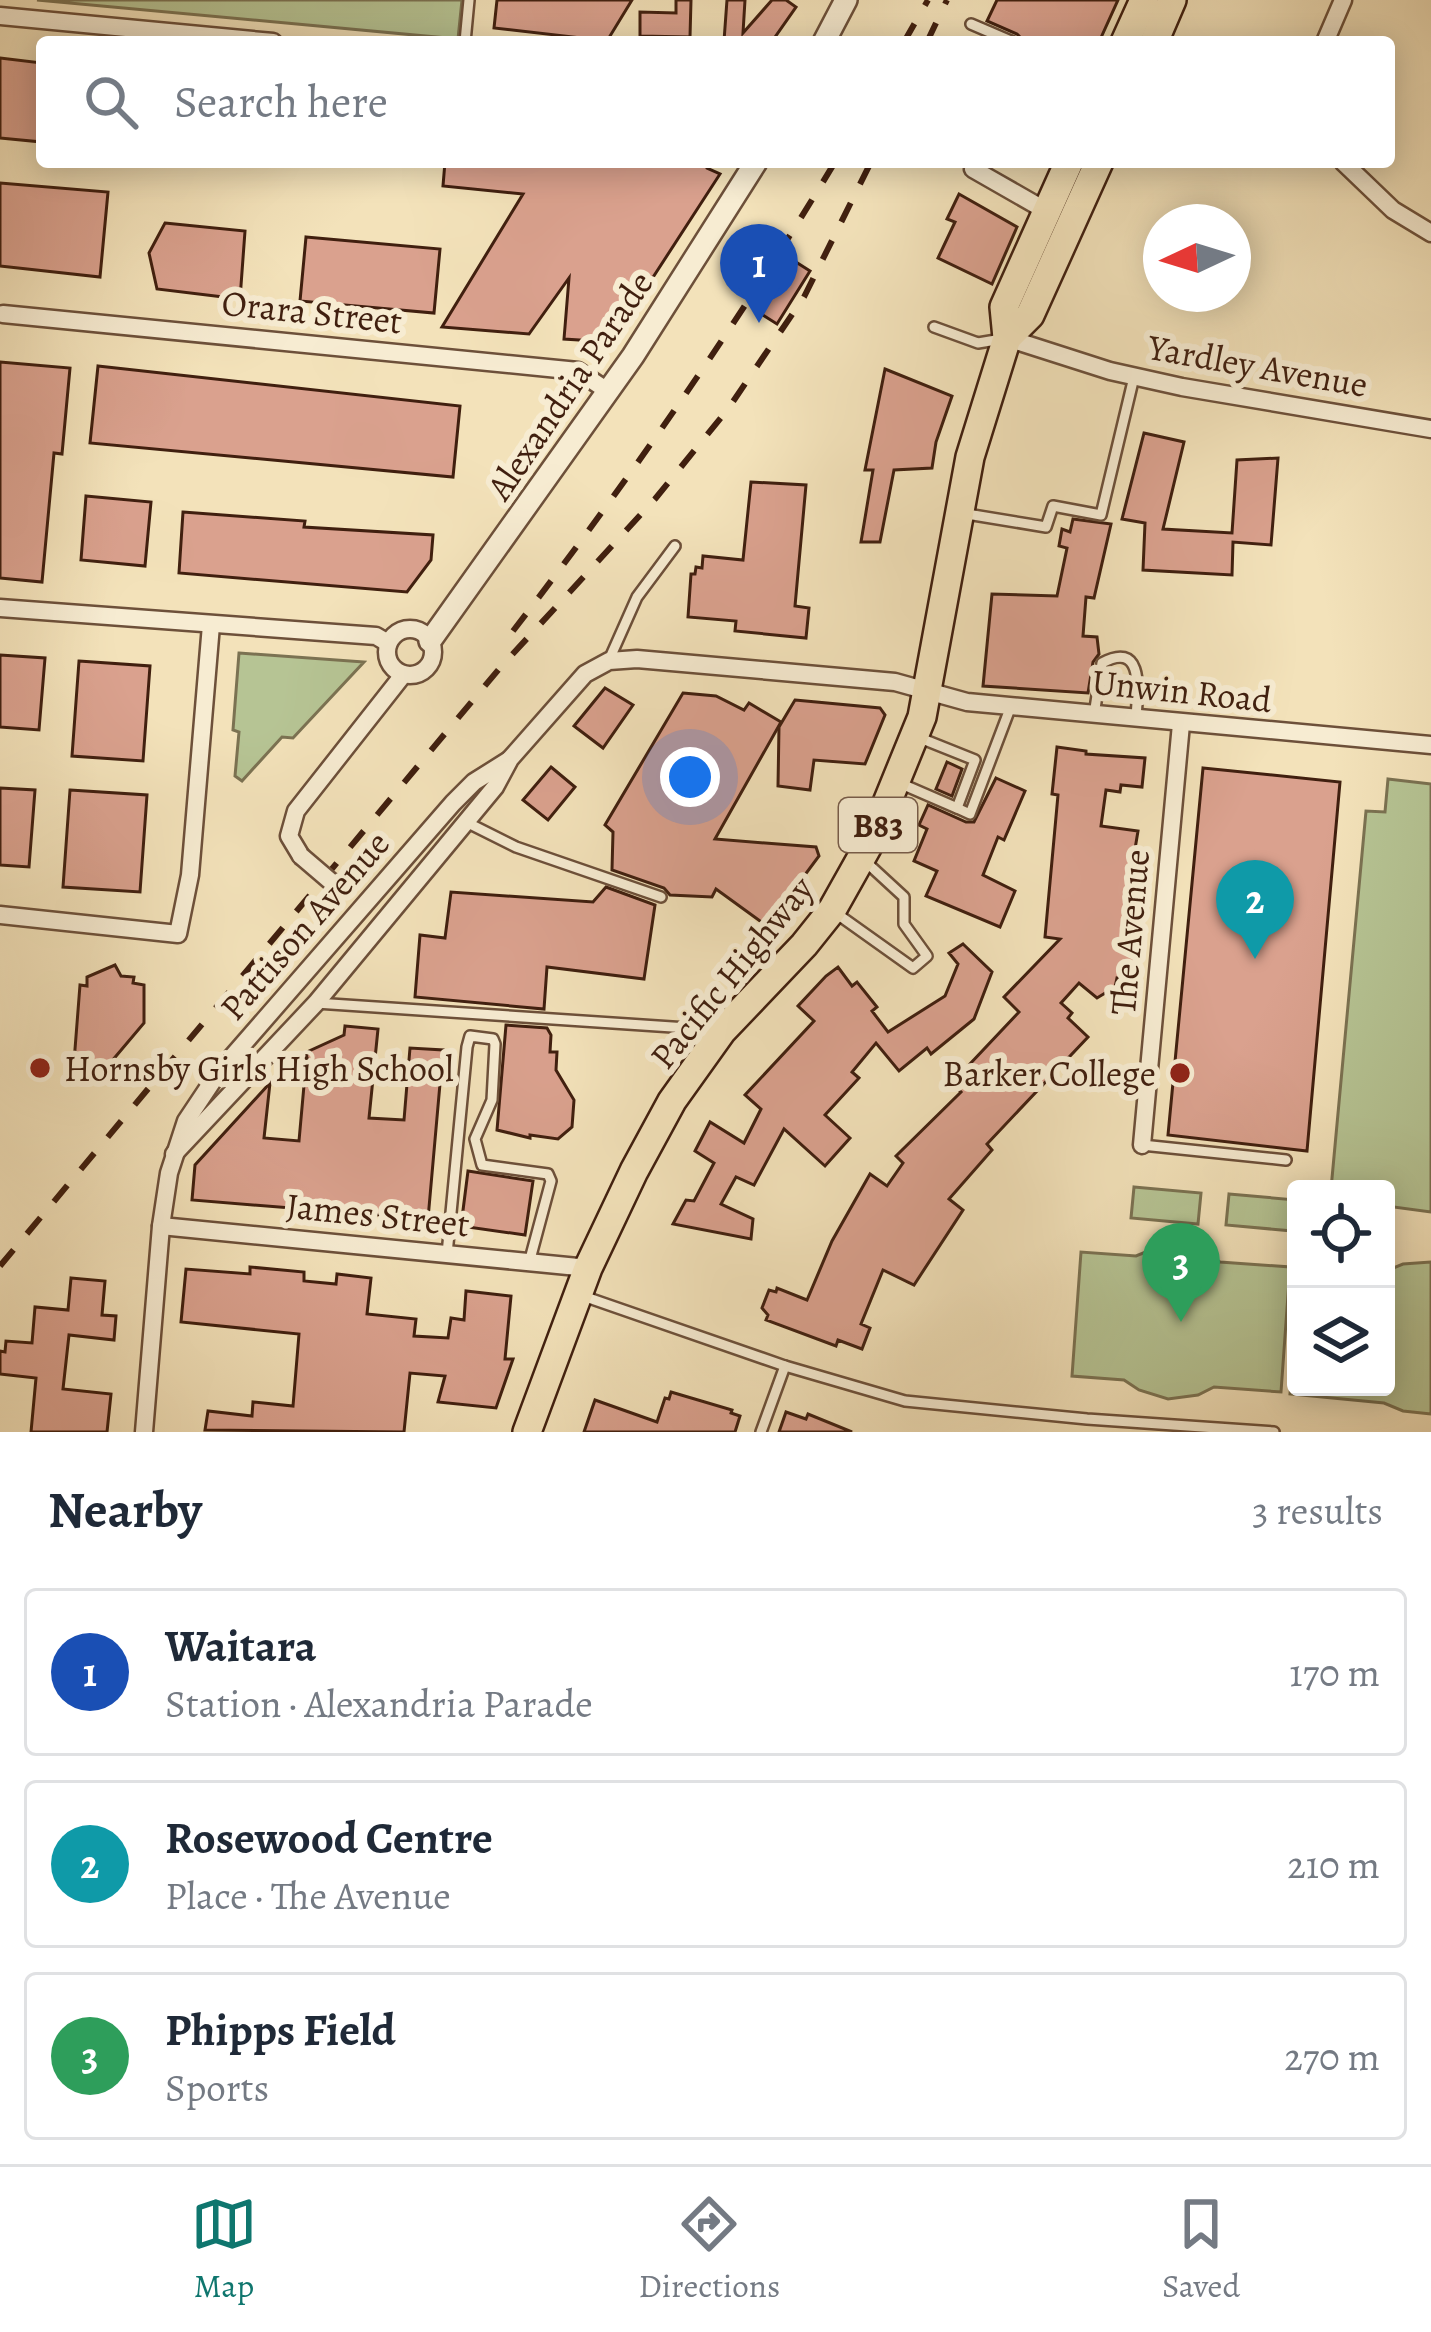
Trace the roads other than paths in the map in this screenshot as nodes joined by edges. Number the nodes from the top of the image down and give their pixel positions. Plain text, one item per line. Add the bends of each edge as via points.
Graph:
1 (469, 0) edge
2 (846, 0) edge
3 (1144, 0) edge
4 (1172, 0) edge
5 (1343, 0) edge
6 (0, 16) edge
7 (970, 24) dead end
8 (210, 36) edge
9 (466, 36) edge
10 (827, 36) edge
11 (998, 36) edge
12 (1128, 36) edge
13 (1157, 36) edge
14 (1328, 36) edge
15 (752, 168) edge
16 (1069, 168) edge
17 (1095, 168) edge
18 (1349, 168) edge
19 (973, 169) dead end
20 (1059, 216) junction
21 (1431, 232) edge
22 (3, 314) dead end
23 (934, 327) dead end
24 (1007, 338) junction
25 (1134, 376) junction
26 (609, 392) junction
27 (1431, 429) edge
28 (960, 513) junction
29 (675, 546) dead end
30 (0, 608) edge
31 (211, 625) junction
32 (430, 641) junction
33 (388, 643) junction
34 (618, 659) junction
35 (403, 675) junction
36 (927, 692) junction
37 (1011, 706) junction
38 (1094, 715) junction
39 (1136, 719) junction
40 (1181, 724) junction
41 (915, 736) junction
42 (1431, 745) edge
43 (510, 759) junction
44 (975, 760) junction
45 (989, 766) junction
46 (896, 782) junction
47 (956, 808) junction
48 (466, 822) junction
49 (862, 859) junction
50 (662, 897) dead end
51 (362, 909) junction
52 (832, 910) junction
53 (0, 915) edge
54 (316, 1003) junction
55 (722, 1031) junction
56 (1142, 1145) joint
57 (1286, 1160) dead end
58 (171, 1164) junction
59 (160, 1226) junction
60 (447, 1254) junction
61 (529, 1262) junction
62 (584, 1282) junction
63 (785, 1366) junction
64 (1087, 1419) junction
65 (144, 1432) edge
66 (527, 1432) edge
67 (760, 1432) edge
68 (1085, 1432) edge
69 (1274, 1432) edge

1 - 9 lane
2 - 10 street
3 - 12 main road
4 - 13 main road
5 - 14 street
6 - 8 street
7 - 11 lane
15 - 26 street, Alexandria Parade
16 - 20 main road, Pacific Highway / B83
17 - 20 main road, Pacific Highway / B83
18 - 21 street via 1393,210
19 - 20 street
20 - 24 main road, Pacific Highway / B83 via 1004,307
22 - 26 street, Orara Street via 578,371
23 - 24 lane via 978,343
24 - 25 street, Yardley Avenue
24 - 28 main road, Pacific Highway / B83
25 - 27 street, Yardley Avenue
25 - 28 lane via 1101,515 1053,506 1046,527
26 - 32 street, Alexandria Parade
28 - 36 main road, Pacific Highway / B83
29 - 34 lane via 637,597
30 - 31 street
31 - 33 street
31 - 53 street via 178,934
32 - 33 street via 405,629
32 - 35 street via 430,664
33 - 35 street via 390,665
34 - 36 street, Unwin Road via 887,681
34 - 43 street, Pattison Avenue via 585,674
35 - 51 street, bridge via 296,811 290,836 301,856
36 - 37 street, Unwin Road
36 - 41 main road, Pacific Highway / B83
37 - 38 street, Unwin Road
37 - 45 lane
38 - 39 street, Unwin Road
38 - 39 lane via 1102,662 1121,657 1136,670
39 - 40 street, Unwin Road
40 - 42 street, Unwin Road
40 - 56 street, The Avenue
41 - 44 lane
41 - 46 main road, Pacific Highway / B83
43 - 48 street, Pattison Avenue
43 - 51 street, Pattison Avenue via 453,803
44 - 45 lane
44 - 47 lane
45 - 47 lane via 970,814
46 - 47 lane
46 - 49 main road, Pacific Highway / B83
48 - 50 lane
48 - 54 street, Pattison Avenue
49 - 52 main road, Pacific Highway / B83
49 - 52 lane via 904,897 904,924 927,956 913,968
51 - 58 street, Pattison Avenue via 202,1094
52 - 55 main road, Pacific Highway / B83
54 - 55 lane
54 - 58 street, Pattison Avenue
55 - 62 main road, Pacific Highway / B83 via 672,1101
56 - 57 lane
58 - 59 street
59 - 60 street, James Street
59 - 65 street
60 - 61 street, James Street
60 - 61 lane via 467,1047 478,1034 495,1044 492,1100 476,1139 482,1165 551,1180
61 - 62 street, James Street
62 - 63 lane
62 - 66 main road, Pacific Highway / B83
63 - 64 lane via 904,1401
63 - 67 lane
64 - 68 lane
64 - 69 lane

